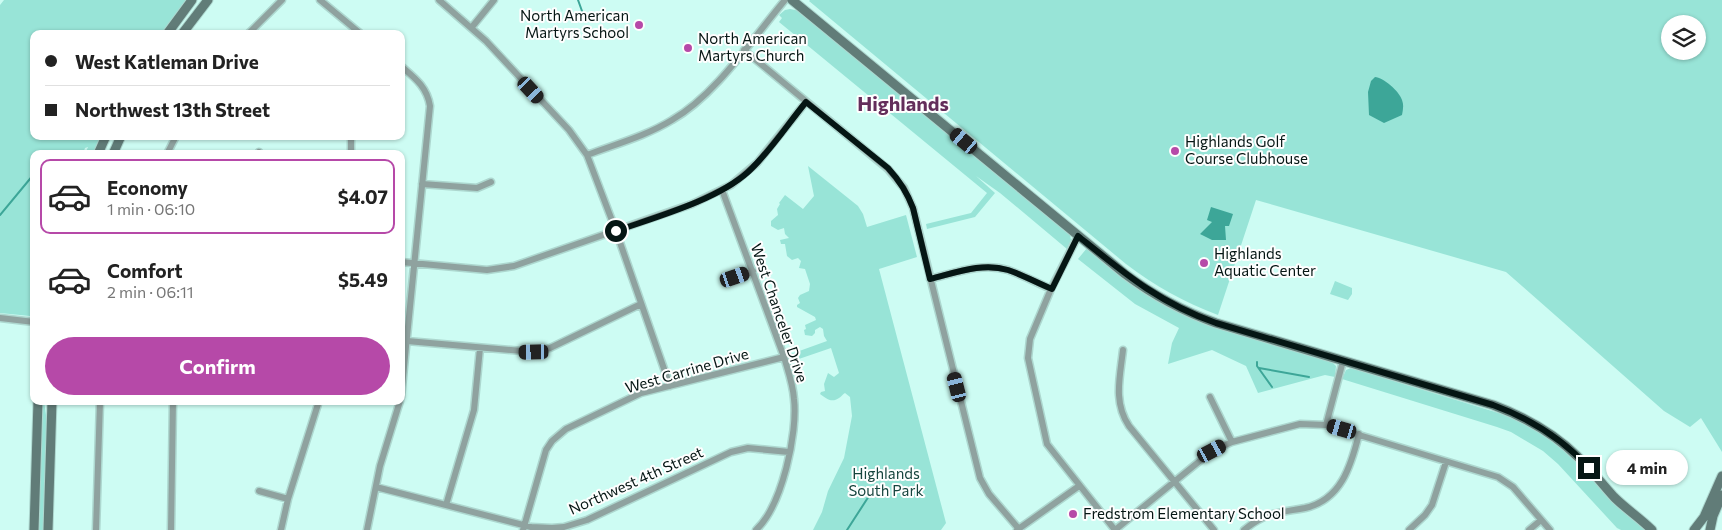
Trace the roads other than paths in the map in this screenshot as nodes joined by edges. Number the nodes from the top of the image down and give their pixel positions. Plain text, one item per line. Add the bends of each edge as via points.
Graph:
1 (192, 0) edge
2 (208, 0) edge
3 (282, 0) edge
4 (320, 0) edge
5 (439, 0) edge
6 (494, 0) edge
7 (785, 0) edge
8 (792, 0) edge
9 (472, 27) junction
10 (169, 30) edge
11 (185, 30) edge
12 (252, 30) edge
13 (357, 30) edge
14 (744, 50) junction
15 (405, 70) edge
16 (806, 102) junction
17 (587, 155) junction
18 (492, 182) dead end
19 (422, 184) junction
20 (722, 190) junction
21 (616, 231) junction
22 (1078, 236) junction
23 (405, 263) edge
24 (415, 264) junction
25 (753, 271) junction
26 (930, 279) junction
27 (725, 281) dead end
28 (1052, 289) junction
29 (641, 304) junction
30 (0, 318) edge
31 (30, 322) edge
32 (408, 341) junction
33 (480, 348) junction
34 (1123, 350) dead end
35 (784, 357) junction
36 (1343, 361) junction
37 (405, 365) edge
38 (670, 386) junction
39 (1210, 397) dead end
40 (38, 405) edge
41 (52, 405) edge
42 (100, 405) edge
43 (173, 405) edge
44 (318, 405) edge
45 (399, 405) edge
46 (1326, 425) junction
47 (1359, 434) junction
48 (1232, 442) junction
49 (789, 452) junction
50 (1446, 462) junction
51 (1722, 476) edge
52 (1175, 482) junction
53 (1080, 486) junction
54 (376, 487) junction
55 (259, 490) dead end
56 (1722, 495) edge
57 (288, 499) junction
58 (446, 505) junction
59 (1541, 520) junction
60 (1644, 523) junction
61 (524, 528) edge
62 (34, 530) edge
63 (48, 530) edge
64 (96, 530) edge
65 (171, 530) edge
66 (281, 530) edge
67 (367, 530) edge
68 (756, 530) edge
69 (1018, 530) edge
70 (1114, 530) edge
71 (1214, 530) edge
72 (1244, 530) edge
73 (1409, 530) edge
74 (1530, 530) edge
75 (1550, 530) edge
76 (1652, 530) edge
77 (1658, 530) edge
78 (1694, 530) edge
79 (1710, 530) edge

1 - 10 main road
2 - 11 main road
3 - 12 street
4 - 13 street
5 - 9 street
6 - 9 street
7 - 14 street
8 - 22 main road
9 - 17 street via 569,130
14 - 16 street
14 - 17 street via 706,95 674,120 646,134
15 - 19 street via 421,84 428,97
16 - 20 street via 749,171
16 - 26 street via 888,168 898,180 913,208
17 - 21 street
18 - 19 street via 477,188
19 - 24 street
20 - 21 street
20 - 25 street, West Chanceler Drive
21 - 24 street via 524,264 500,269
21 - 29 street
22 - 28 street
22 - 36 main road via 1144,288 1182,310
23 - 24 street
24 - 32 street
25 - 27 street
25 - 35 street, West Chanceler Drive
26 - 28 street via 989,267 1010,271
26 - 69 street via 980,478
28 - 53 street via 1030,340 1028,358 1046,444
29 - 33 street via 542,351 524,353
29 - 38 street
30 - 31 street
32 - 33 street
32 - 37 street
33 - 58 street via 474,410
34 - 52 street via 1118,400 1122,415
35 - 38 street, West Carrine Drive
35 - 49 street, West Chanceler Drive via 794,400
36 - 46 street
36 - 60 main road via 1493,405 1530,421 1571,450 1618,501
38 - 61 street, West Carrine Drive via 633,397 558,434 542,459
39 - 48 street
40 - 62 main road
41 - 63 main road
42 - 64 street
43 - 65 street
44 - 57 street
45 - 54 street
46 - 47 street
46 - 48 street via 1300,424
47 - 50 street
47 - 72 street via 1346,476 1336,491 1311,506 1265,516
48 - 52 street via 1212,451
49 - 61 street, Northwest 4th Street via 738,450 575,524
49 - 68 street, West Chanceler Drive via 777,498 767,518
50 - 59 street via 1503,480
50 - 73 street via 1432,505
51 - 78 main road via 1704,517
52 - 70 street
52 - 71 street
53 - 69 street
53 - 70 street
54 - 58 street, Northwest 4th Street
54 - 67 street
55 - 57 street
56 - 79 main road
57 - 66 street
58 - 61 street, Northwest 4th Street
59 - 74 street
59 - 75 street
60 - 76 main road
60 - 77 main road

